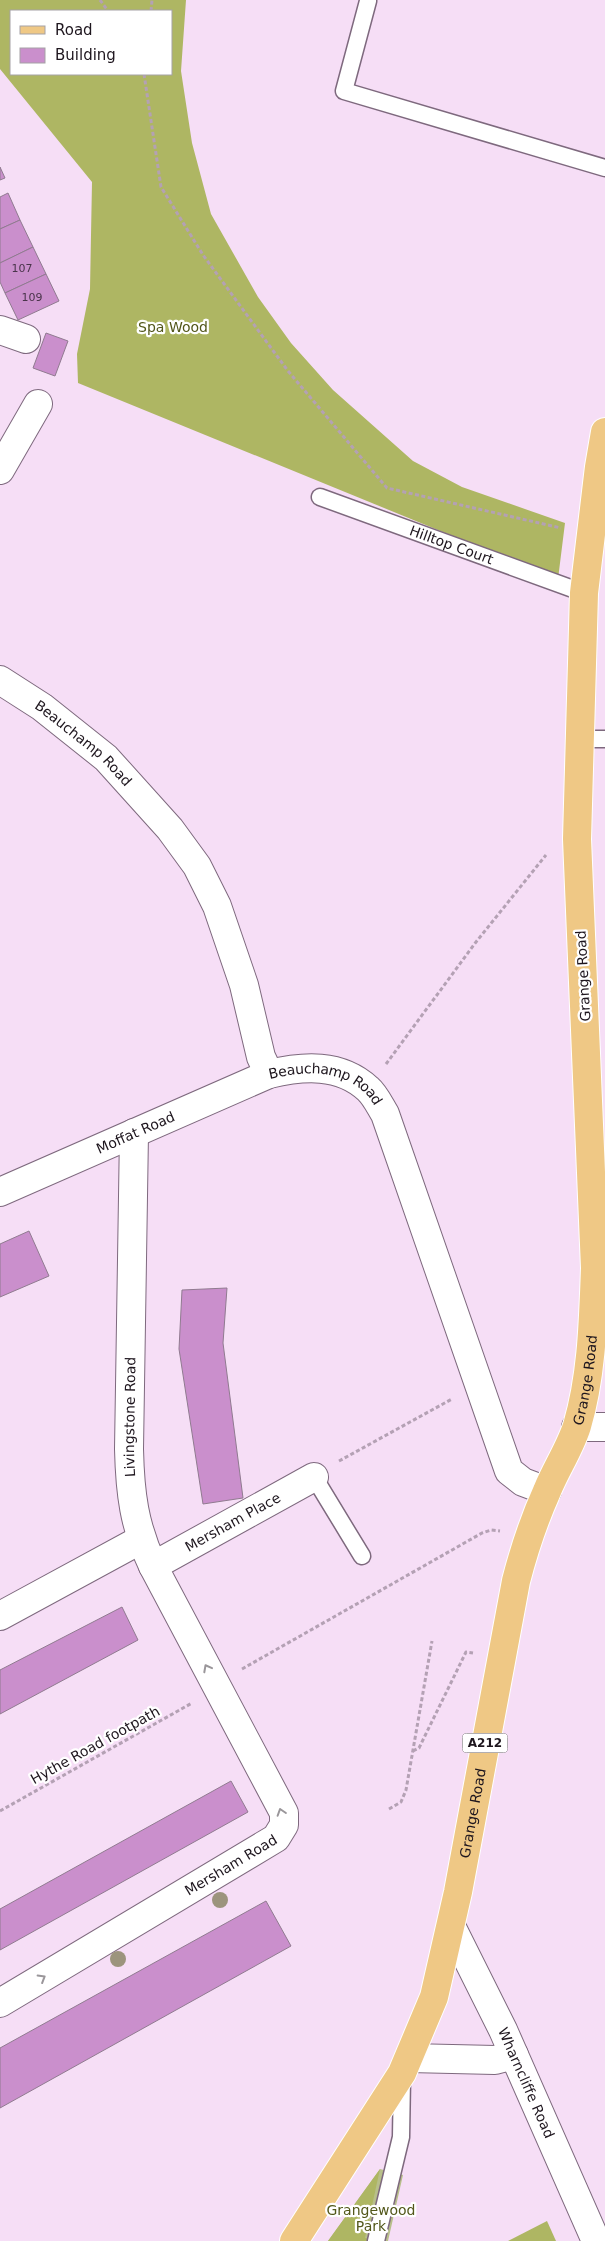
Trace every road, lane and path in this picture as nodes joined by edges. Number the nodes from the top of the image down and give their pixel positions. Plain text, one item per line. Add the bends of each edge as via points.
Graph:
1 (368, 1) edge
2 (144, 75) edge
3 (605, 168) edge
4 (0, 330) edge
5 (26, 339) dead end
6 (38, 404) dead end
7 (605, 432) edge
8 (602, 468) edge
9 (0, 470) edge
10 (320, 497) dead end
11 (591, 535) junction
12 (584, 593) junction
13 (0, 680) edge
14 (593, 739) edge
15 (546, 855) dead end
16 (269, 1074) junction
17 (368, 1089) junction
18 (134, 1133) junction
19 (0, 1192) edge
20 (440, 1406) dead end
21 (605, 1426) edge
22 (576, 1428) junction
23 (314, 1477) junction
24 (546, 1491) junction
25 (482, 1533) dead end
26 (140, 1540) junction
27 (362, 1556) dead end
28 (153, 1566) junction
29 (0, 1616) edge
30 (432, 1641) dead end
31 (501, 1658) junction
32 (238, 1671) dead end
33 (192, 1702) dead end
34 (412, 1752) junction
35 (389, 1809) dead end
36 (0, 1811) edge
37 (451, 1926) junction
38 (0, 2004) edge
39 (514, 2055) junction
40 (406, 2066) junction
41 (294, 2241) edge
42 (376, 2241) edge
43 (596, 2241) edge

1 - 3 lane via 344,91
2 - 11 path via 161,188 203,255 288,371 387,488
4 - 5 street
6 - 9 street
7 - 8 main road, Grange Road / A212
8 - 11 main road, Grange Road / A212
10 - 12 lane, Hilltop Court
11 - 12 main road, Grange Road / A212
12 - 14 main road, Grange Road / A212
13 - 16 street, Beauchamp Road via 49,712 106,758 170,829 197,866 217,906 244,985 261,1057
14 - 22 main road, Grange Road / A212 via 577,839 596,1268 586,1390
15 - 17 path via 407,1033
16 - 17 street, Beauchamp Road via 299,1067 317,1067 337,1072
16 - 18 street, Moffat Road
17 - 24 street, Beauchamp Road via 385,1114 509,1471 523,1482
18 - 19 street, Moffat Road
18 - 26 street, Livingstone Road via 129,1449 131,1495
20 - 23 path
21 - 22 street
22 - 24 main road, Grange Road / A212
23 - 27 lane
23 - 28 street, Mersham Place
24 - 31 main road, Grange Road / A212 via 516,1581
25 - 32 path
26 - 28 street, Mersham Road
26 - 29 street
38 -> 28 street, Mersham Road via 276,1838 284,1825 284,1813
30 - 34 path
31 - 34 path via 466,1652 419,1748
31 - 37 main road, Grange Road / A212
33 - 36 path, Hythe Road footpath
34 - 35 path via 406,1790 401,1802
37 - 39 street, Wharncliffe Road
37 - 40 main road, Grange Road / A212 via 434,1997
39 - 40 street via 495,2060
39 - 43 street, Wharncliffe Road
40 - 41 main road, Grange Road / A212
40 - 42 lane via 401,2137

